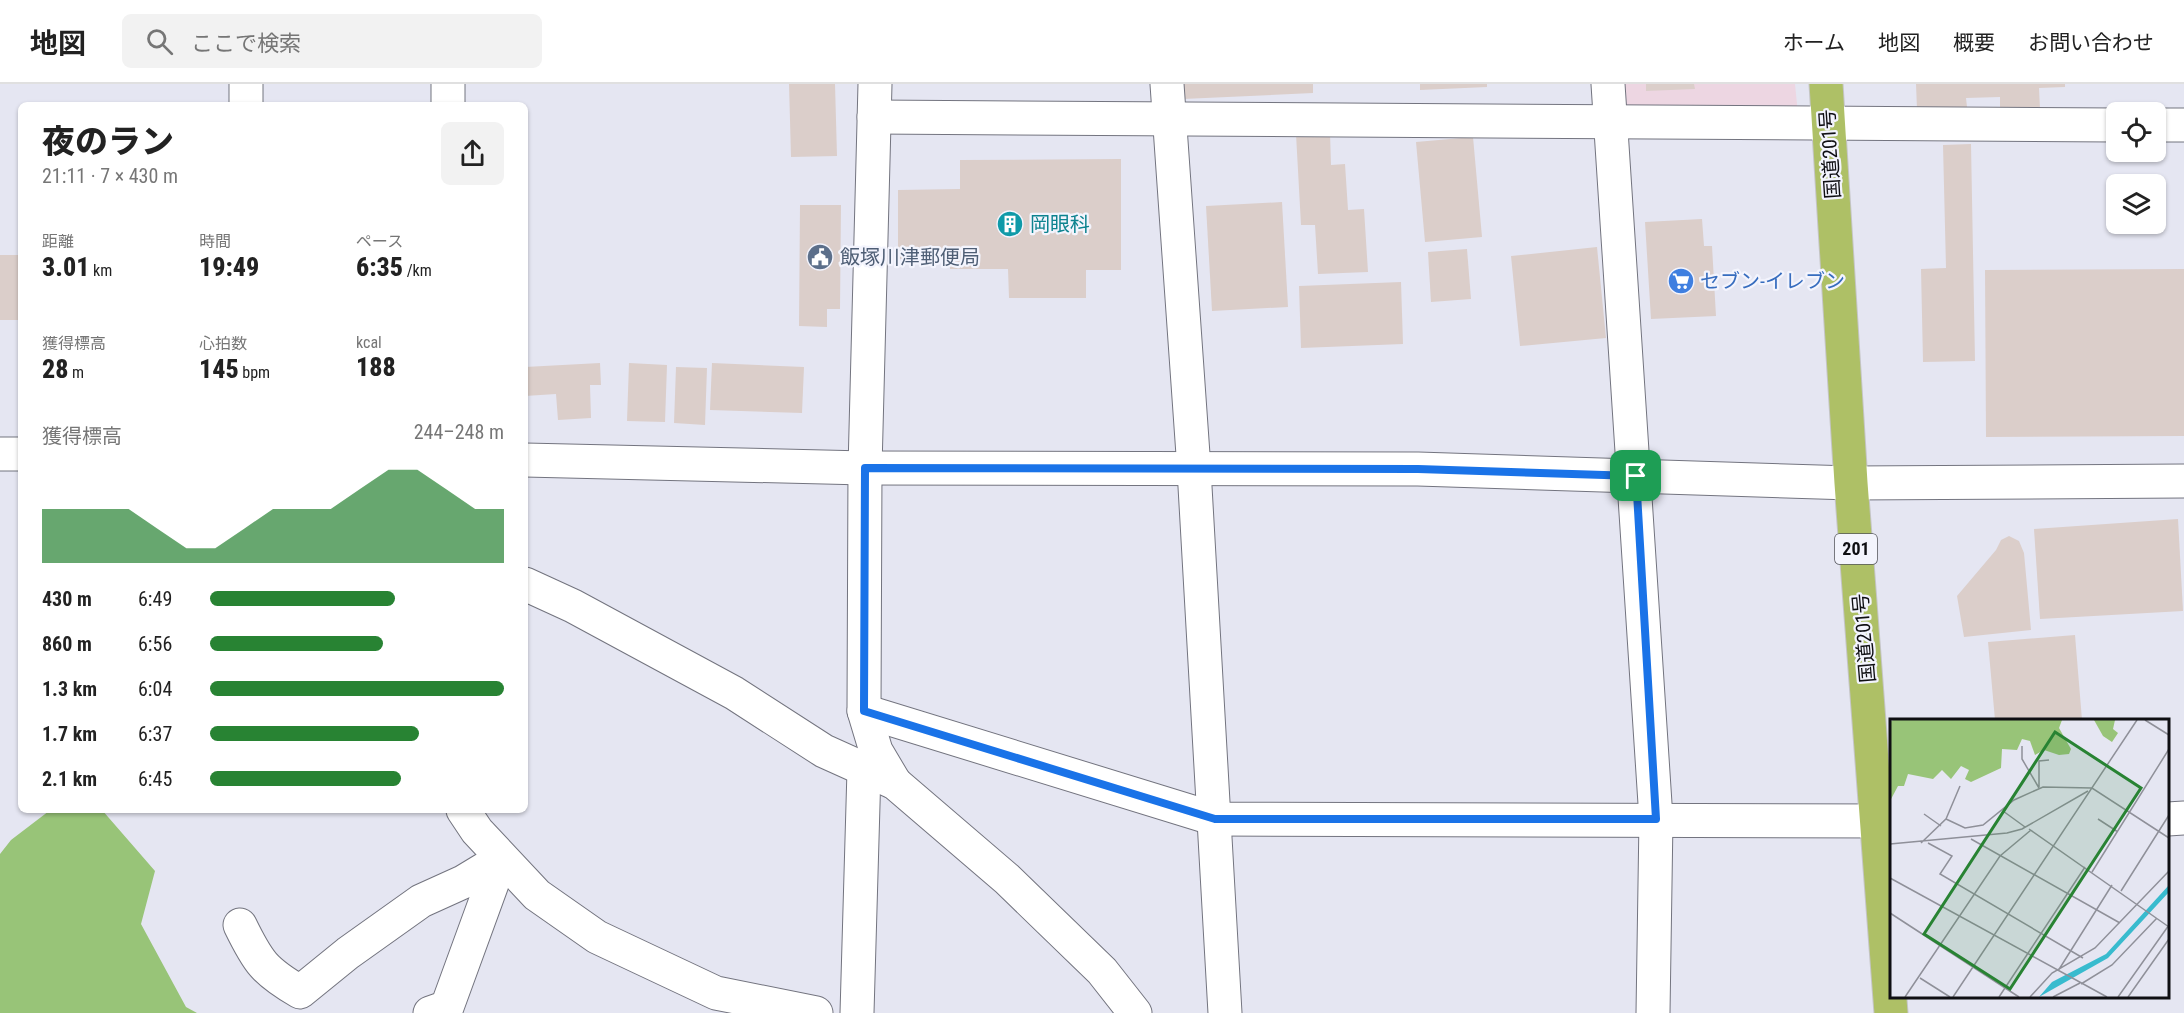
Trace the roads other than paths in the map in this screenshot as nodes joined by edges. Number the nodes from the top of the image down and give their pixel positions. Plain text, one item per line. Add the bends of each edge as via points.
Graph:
1 (246, 84) edge
2 (448, 84) edge
3 (875, 84) edge
4 (1167, 84) edge
5 (1608, 84) edge
6 (1826, 84) edge
7 (246, 102) edge
8 (448, 102) edge
9 (874, 117) junction
10 (1169, 119) junction
11 (1611, 121) junction
12 (1828, 122) junction
13 (2106, 125) edge
14 (2166, 125) edge
15 (2184, 125) edge
16 (0, 454) edge
17 (18, 454) edge
18 (528, 460) edge
19 (865, 468) junction
20 (1194, 469) junction
21 (1636, 476) junction
22 (2184, 481) edge
23 (1851, 483) junction
24 (528, 585) edge
25 (864, 711) junction
26 (864, 770) junction
27 (895, 783) junction
28 (465, 813) edge
29 (2184, 818) edge
30 (1215, 819) junction
31 (1656, 819) junction
32 (2169, 819) edge
33 (1885, 821) edge
34 (501, 859) junction
35 (240, 925) dead end
36 (1890, 981) edge
37 (1891, 998) edge
38 (430, 1013) edge
39 (816, 1013) edge
40 (857, 1013) edge
41 (1135, 1013) edge
42 (1225, 1013) edge
43 (1653, 1013) edge
44 (1891, 1013) edge

1 - 7 street
2 - 8 street
3 - 9 street
4 - 10 street
5 - 11 street
6 - 12 highway, 国道201号 / 201
9 - 10 street
9 - 19 street
10 - 11 street
10 - 20 street
11 - 12 street
11 - 21 street
12 - 13 street
12 - 23 highway, 国道201号 / 201
14 - 15 street
16 - 17 street
18 - 19 street
19 - 20 street
19 - 25 street
20 - 21 street via 1418,469
20 - 30 street
21 - 23 street
21 - 31 street
22 - 23 street
23 - 33 highway, 国道201号 / 201
24 - 26 street via 734,693 824,751
25 - 27 street via 876,751
25 - 30 street
26 - 27 street
26 - 40 street
27 - 41 street via 1007,879 1102,971
28 - 34 street
29 - 32 street
30 - 31 street
30 - 42 street
31 - 33 street
31 - 43 street
33 - 36 highway, 国道201号 / 201
34 - 35 street via 422,901 300,992 271,974
34 - 38 street via 447,1007
34 - 39 street via 537,895 597,937 717,993
37 - 44 highway, 国道201号 / 201

